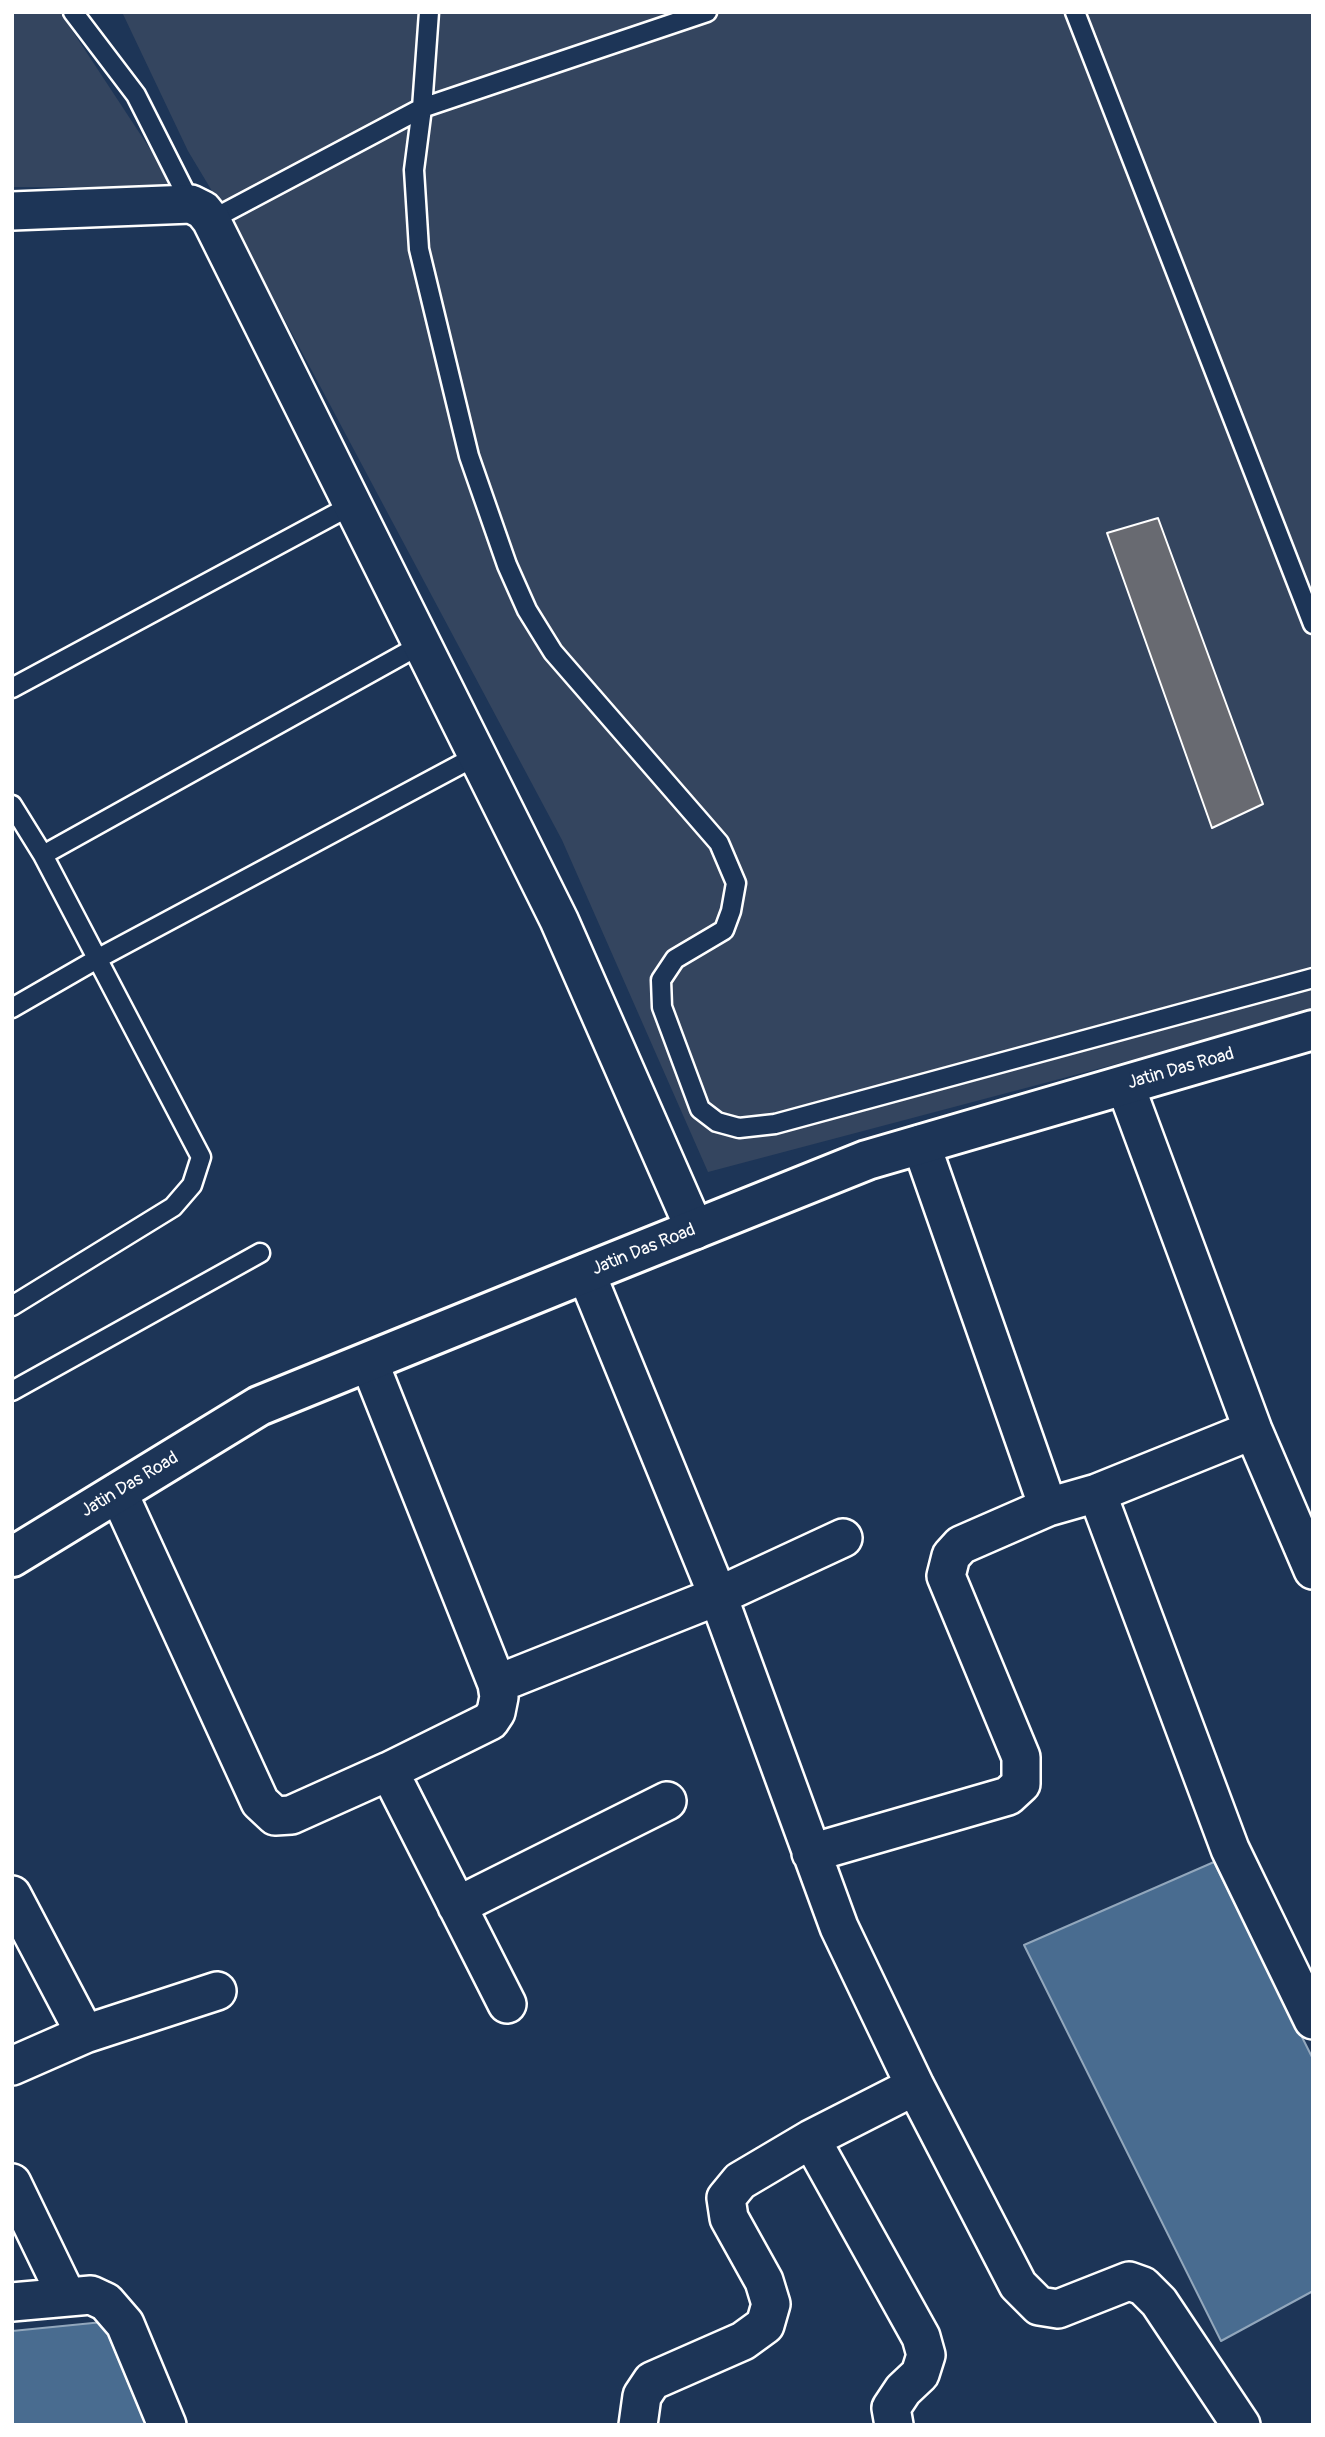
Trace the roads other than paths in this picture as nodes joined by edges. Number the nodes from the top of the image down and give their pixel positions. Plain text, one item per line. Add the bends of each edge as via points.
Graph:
1 (73, 12) edge
2 (429, 12) edge
3 (708, 12) edge
4 (1075, 12) edge
5 (422, 108) junction
6 (12, 211) edge
7 (201, 212) junction
8 (352, 505) junction
9 (1313, 625) edge
10 (422, 644) junction
11 (12, 688) edge
12 (478, 755) junction
13 (12, 805) edge
14 (43, 855) junction
15 (97, 959) junction
16 (1313, 978) edge
17 (12, 1008) edge
18 (1313, 1030) edge
19 (1125, 1085) junction
20 (921, 1144) junction
21 (695, 1230) junction
22 (260, 1252) dead end
23 (586, 1273) junction
24 (12, 1306) edge
25 (369, 1362) junction
26 (12, 1391) edge
27 (1253, 1430) junction
28 (118, 1492) junction
29 (1097, 1493) junction
30 (1048, 1507) junction
31 (843, 1538) dead end
32 (12, 1557) edge
33 (1313, 1570) edge
34 (718, 1596) junction
35 (497, 1684) junction
36 (389, 1771) junction
37 (667, 1801) dead end
38 (811, 1853) junction
39 (12, 1895) edge
40 (457, 1906) junction
41 (217, 1992) dead end
42 (507, 2004) dead end
43 (1313, 2020) edge
44 (85, 2034) junction
45 (12, 2066) edge
46 (915, 2086) junction
47 (811, 2139) junction
48 (12, 2183) edge
49 (66, 2295) junction
50 (12, 2302) edge
51 (167, 2425) edge
52 (638, 2425) edge
53 (894, 2425) edge
54 (1241, 2425) edge

1 - 7 lane via 136,95
2 - 5 lane
3 - 5 lane
4 - 9 lane
5 - 7 lane
5 - 16 lane via 414,170 419,249 469,456 507,565 553,652 719,842 736,883 724,930 675,960 661,980 662,1007 700,1109 717,1122 739,1128 775,1124
6 - 7 street
7 - 8 street
8 - 10 street
8 - 11 lane
10 - 12 street
10 - 14 lane
12 - 15 lane
12 - 21 street via 559,920
13 - 14 lane
14 - 15 lane
15 - 17 lane
15 - 24 lane via 201,1157 192,1185 173,1207
18 - 19 street, Jatin Das Road
19 - 20 street, Jatin Das Road
19 - 27 street
20 - 21 street, Jatin Das Road via 866,1160
20 - 30 street
21 - 23 street, Jatin Das Road
22 - 26 lane
23 - 25 street, Jatin Das Road
23 - 34 street
25 - 28 street, Jatin Das Road via 259,1406
25 - 35 street
27 - 29 street
27 - 33 street
28 - 32 street, Jatin Das Road
28 - 36 street via 260,1802 275,1816 291,1815
29 - 30 street
29 - 43 street via 1230,1849
30 - 38 street via 961,1545 951,1556 946,1576 1021,1757 1021,1784 1008,1796
31 - 34 street
34 - 35 street
34 - 38 street
35 - 36 street via 499,1697 490,1721
36 - 40 street
37 - 40 street
38 - 46 street via 839,1927
39 - 44 street
40 - 42 street
41 - 44 street
44 - 45 street
46 - 47 street
46 - 54 street via 1018,2285 1039,2306 1058,2309 1129,2281 1143,2286 1159,2302
47 - 52 street via 740,2181 726,2198 729,2218 764,2281 771,2304 765,2325 743,2341 652,2381 642,2396
47 - 53 street via 921,2337 926,2355 920,2374 891,2407
48 - 49 street
49 - 50 street
49 - 51 street via 91,2295 107,2302 125,2324

